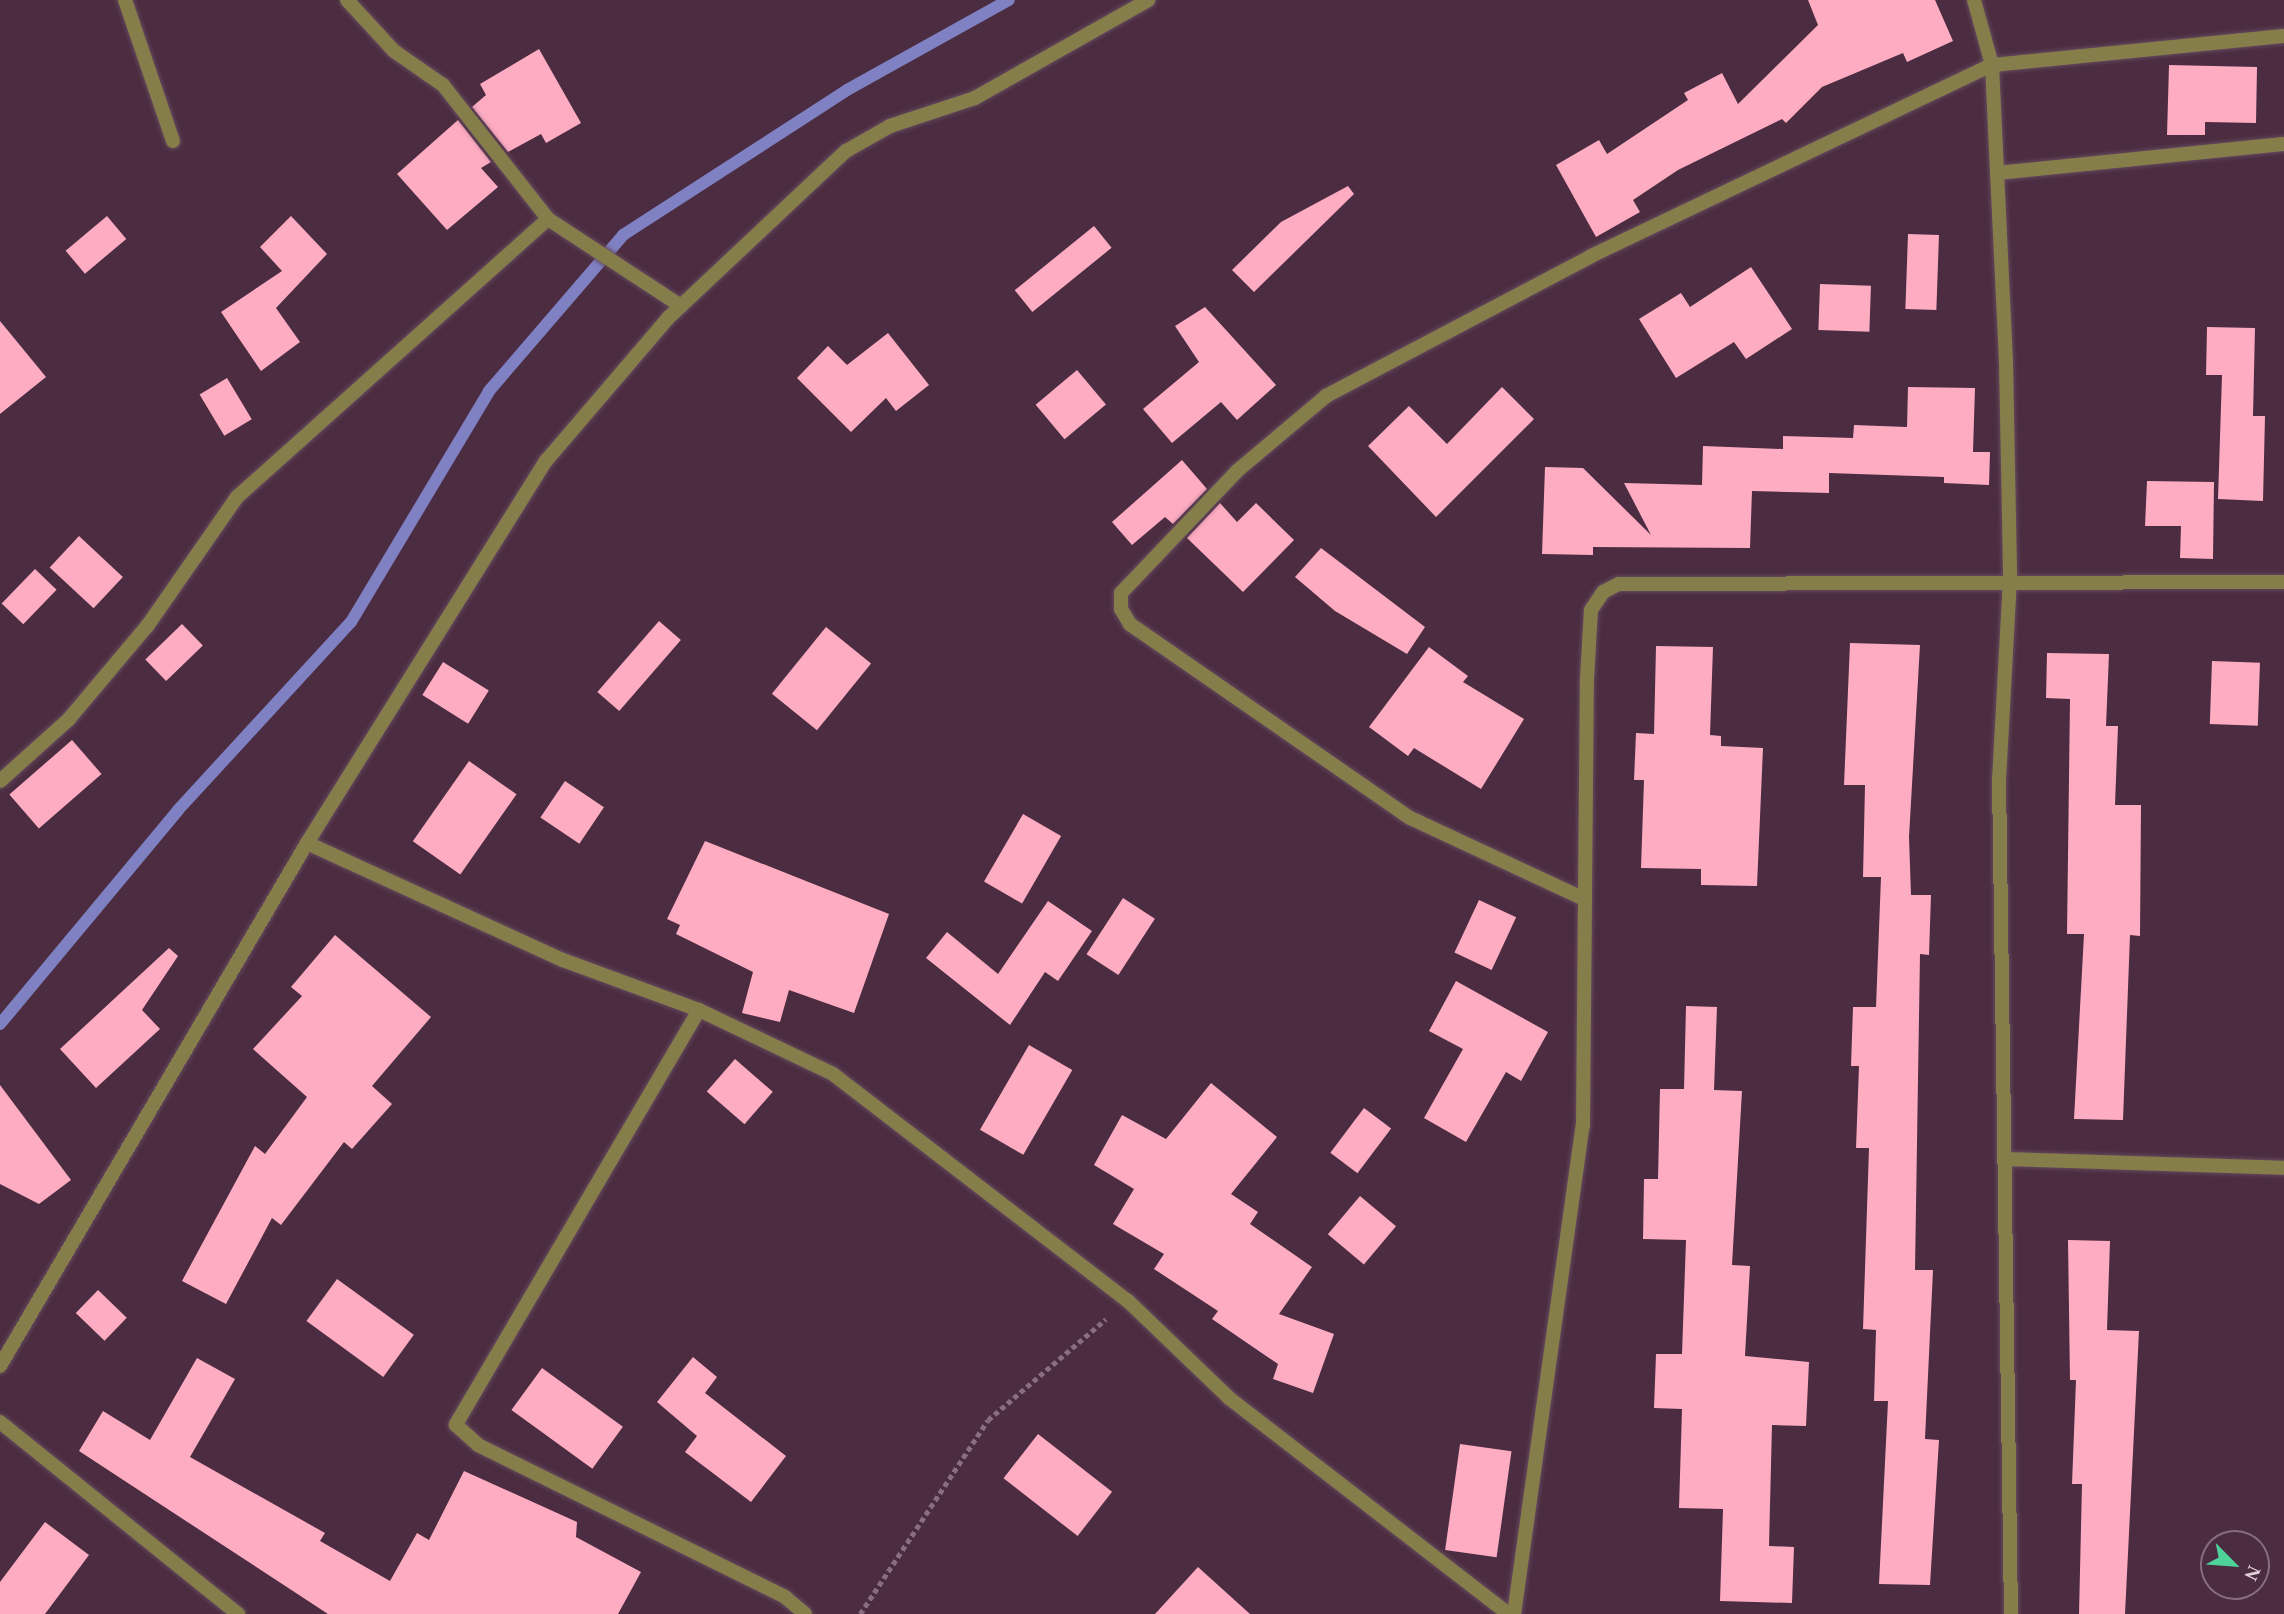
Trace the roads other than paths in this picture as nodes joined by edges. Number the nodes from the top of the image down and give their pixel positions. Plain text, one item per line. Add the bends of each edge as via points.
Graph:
1 (125, 0) edge
2 (347, 0) edge
3 (1148, 0) edge
4 (1975, 0) edge
5 (2284, 36) edge
6 (1992, 65) junction
7 (173, 141) dead end
8 (2284, 144) edge
9 (1997, 173) junction
10 (548, 219) junction
11 (681, 306) junction
12 (2010, 578) junction
13 (2284, 582) edge
14 (0, 781) edge
15 (307, 843) junction
16 (1584, 900) junction
17 (699, 1010) junction
18 (2004, 1159) junction
19 (2284, 1168) edge
20 (0, 1366) edge
21 (0, 1422) edge
22 (238, 1614) edge
23 (805, 1614) edge
24 (1508, 1614) edge
25 (1514, 1614) edge
26 (2011, 1614) edge

1 - 7 street
2 - 10 street via 394,51 443,85
3 - 11 street via 975,98 890,126 845,151
4 - 6 street
5 - 6 street
6 - 9 street
6 - 16 street via 1591,256 1326,396 1237,471 1121,593 1121,609 1130,624 1410,818
8 - 9 street
9 - 12 street
10 - 11 street
10 - 14 street via 237,497 149,625 69,719
11 - 15 street via 546,461
12 - 13 street
12 - 16 street via 1619,584 1603,592 1591,610
12 - 18 street via 1999,778
15 - 17 street via 563,960
15 - 20 street
16 - 25 street via 1583,1126
17 - 23 street via 456,1425 478,1446 785,1597
17 - 24 street via 833,1074 1128,1301 1229,1398
18 - 19 street
18 - 26 street
21 - 22 street

